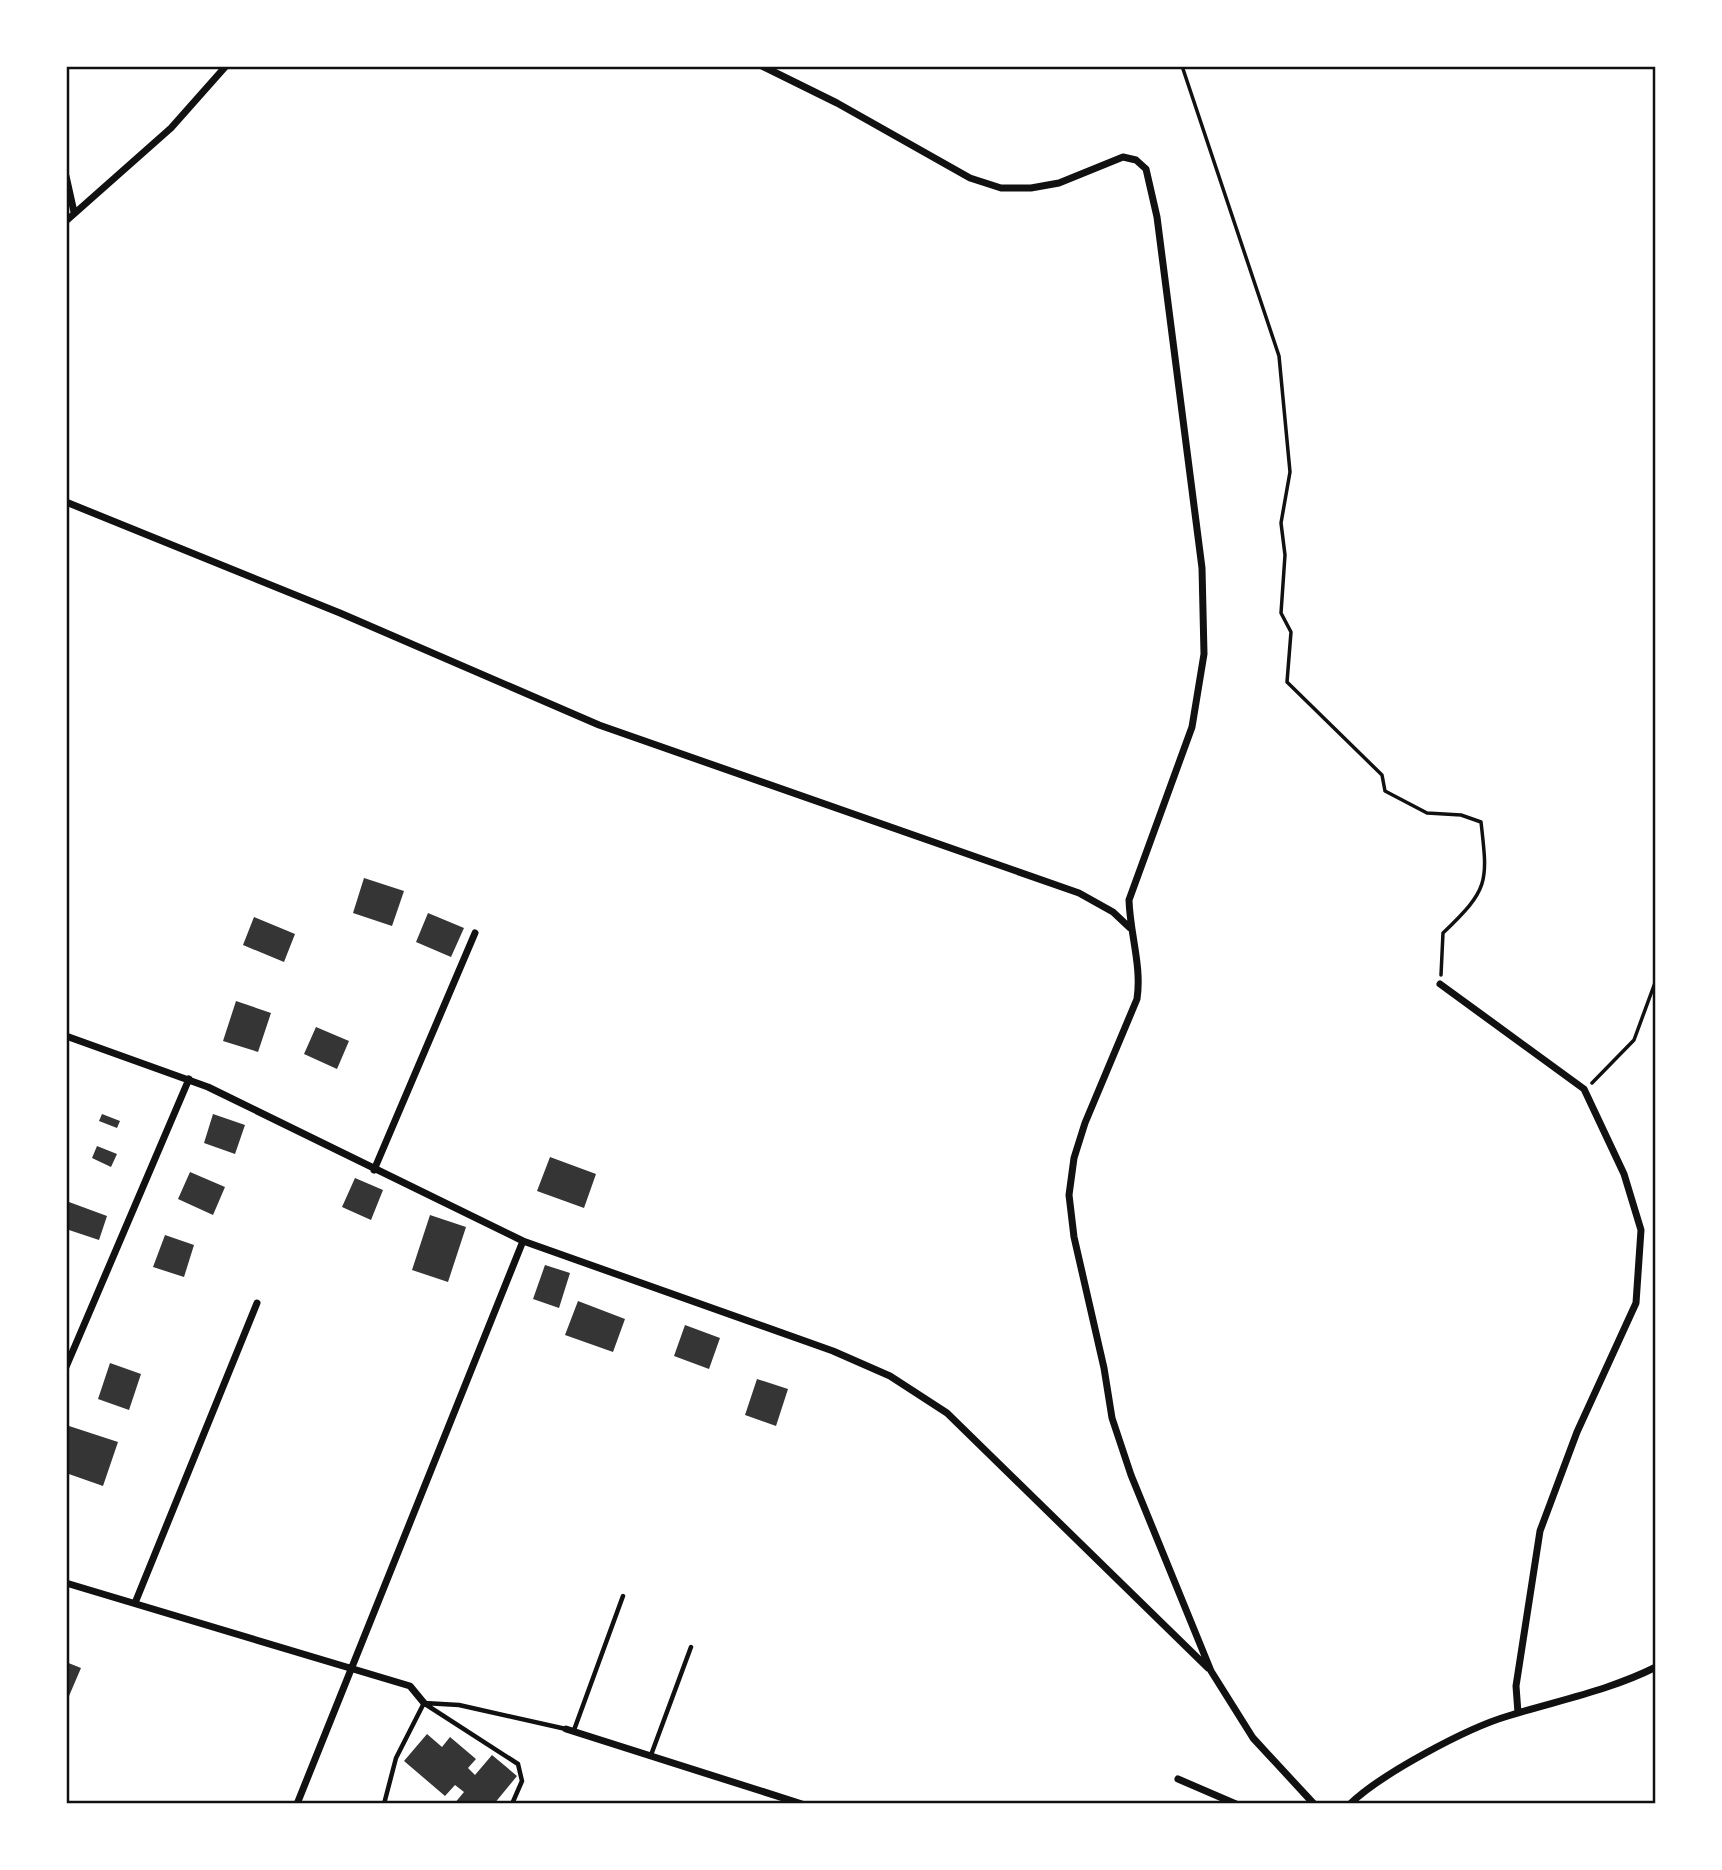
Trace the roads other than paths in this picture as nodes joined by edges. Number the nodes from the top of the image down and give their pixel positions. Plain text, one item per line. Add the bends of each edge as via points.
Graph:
1 (226, 66) edge
2 (762, 66) edge
3 (66, 176) edge
4 (74, 212) junction
5 (66, 220) edge
6 (66, 502) edge
7 (1130, 929) junction
8 (475, 933) dead end
9 (1440, 984) road end
10 (66, 1036) edge
11 (189, 1079) junction
12 (374, 1170) junction
13 (523, 1241) junction
14 (257, 1303) dead end
15 (66, 1367) edge
16 (66, 1583) edge
17 (623, 1596) dead end
18 (135, 1603) junction
19 (691, 1647) dead end
20 (1656, 1667) edge
21 (353, 1669) junction
22 (1211, 1671) junction
23 (424, 1703) junction
24 (1518, 1713) junction
25 (570, 1730) junction
26 (651, 1755) junction
27 (1178, 1779) dead end
28 (297, 1804) edge
29 (384, 1804) edge
30 (512, 1804) edge
31 (802, 1804) edge
32 (1236, 1804) edge
33 (1314, 1804) edge
34 (1350, 1804) edge

1 - 4 street via 171,128
2 - 7 street via 970,178 1001,188 1059,183 1123,157 1146,169 1157,217 1202,568 1204,654 1192,727 1129,900
3 - 4 street
4 - 5 street
6 - 7 street via 328,608 598,725 1079,893 1113,912
7 - 22 street via 1141,977 1137,999 1085,1123 1069,1195 1074,1237 1120,1444
8 - 12 street
9 - 24 street via 1584,1089 1624,1174 1641,1230 1636,1303 1577,1432 1540,1531 1516,1686
10 - 11 street
11 - 12 street
11 - 15 street
12 - 13 street
13 - 21 street
13 - 22 street via 833,1351 899,1382 947,1413
14 - 18 street
16 - 18 street
17 - 25 lane
18 - 21 street
19 - 26 lane
20 - 24 street via 1623,1683
21 - 23 street via 410,1686
21 - 28 street
22 - 33 street via 1253,1738
23 - 25 lane via 459,1705
23 - 29 lane via 396,1758
23 - 30 lane via 518,1764 522,1781
24 - 34 street via 1434,1749
25 - 26 street
26 - 31 street
27 - 32 street

